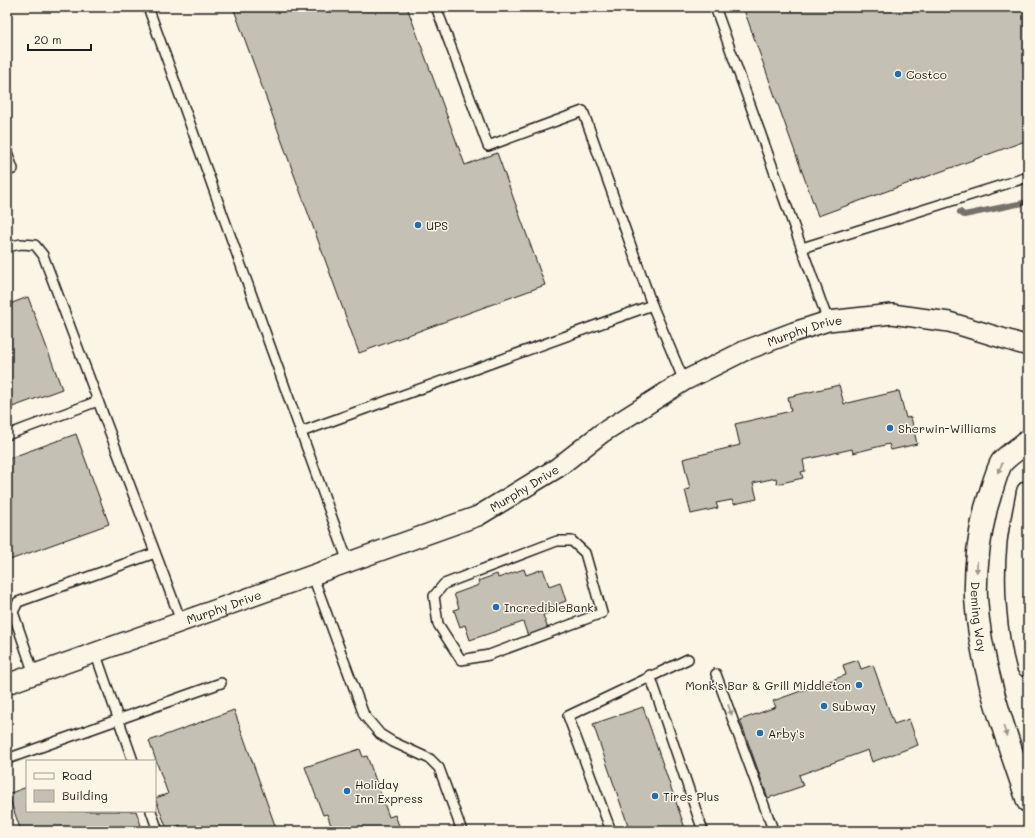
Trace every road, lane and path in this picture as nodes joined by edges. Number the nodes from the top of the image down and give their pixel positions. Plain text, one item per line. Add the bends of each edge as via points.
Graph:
1 (148, 7) edge
2 (436, 7) edge
3 (715, 7) edge
4 (7, 152) edge
5 (7, 171) edge
6 (1028, 177) edge
7 (7, 247) edge
8 (802, 248) junction
9 (652, 305) junction
10 (828, 321) junction
11 (1028, 346) edge
12 (684, 381) junction
13 (98, 401) junction
14 (301, 432) junction
15 (7, 435) edge
16 (1028, 441) edge
17 (1028, 492) edge
18 (155, 553) junction
19 (585, 553) joint
20 (348, 562) junction
21 (312, 574) junction
22 (181, 621) junction
23 (95, 652) junction
24 (688, 659) dead end
25 (1028, 666) edge
26 (34, 674) junction
27 (716, 674) dead end
28 (650, 675) junction
29 (221, 683) dead end
30 (7, 684) edge
31 (118, 720) junction
32 (7, 759) edge
33 (133, 760) edge
34 (1028, 801) edge
35 (151, 812) edge
36 (772, 827) dead end
37 (158, 831) edge
38 (462, 831) edge
39 (611, 831) edge
40 (703, 831) edge

1 - 14 lane
2 - 9 lane via 488,146 583,111
3 - 8 lane
4 - 5 lane via 13,169
6 - 8 lane
7 - 13 lane via 35,245 43,255
8 - 10 lane
9 - 12 lane
9 - 14 lane
10 - 11 street, Murphy Drive via 892,314 950,322
10 - 12 street, Murphy Drive via 744,350
12 - 20 street, Murphy Drive via 602,433 557,468 478,516
13 - 15 lane
13 - 18 lane
14 - 20 lane
16 -> 34 street, Deming Way via 1002,463 990,495 977,561 976,598 982,644 993,694
17 - 25 street via 1019,544 1017,580 1021,628
18 - 22 lane
18 - 26 lane via 18,602 13,612
19 - 19 lane via 572,541 558,541 444,584 434,596 438,624 461,660 488,655 602,613
20 - 21 street, Murphy Drive
21 - 22 street, Murphy Drive
21 - 38 lane via 364,715 380,734 430,759 439,768
22 - 23 street, Murphy Drive
23 - 26 street, Murphy Drive
23 - 31 lane
24 - 28 lane
26 - 30 street, Murphy Drive
27 -> 36 lane
28 - 39 lane via 568,716
28 - 40 lane
29 - 31 lane
31 - 32 lane
31 - 33 lane
35 - 37 lane

